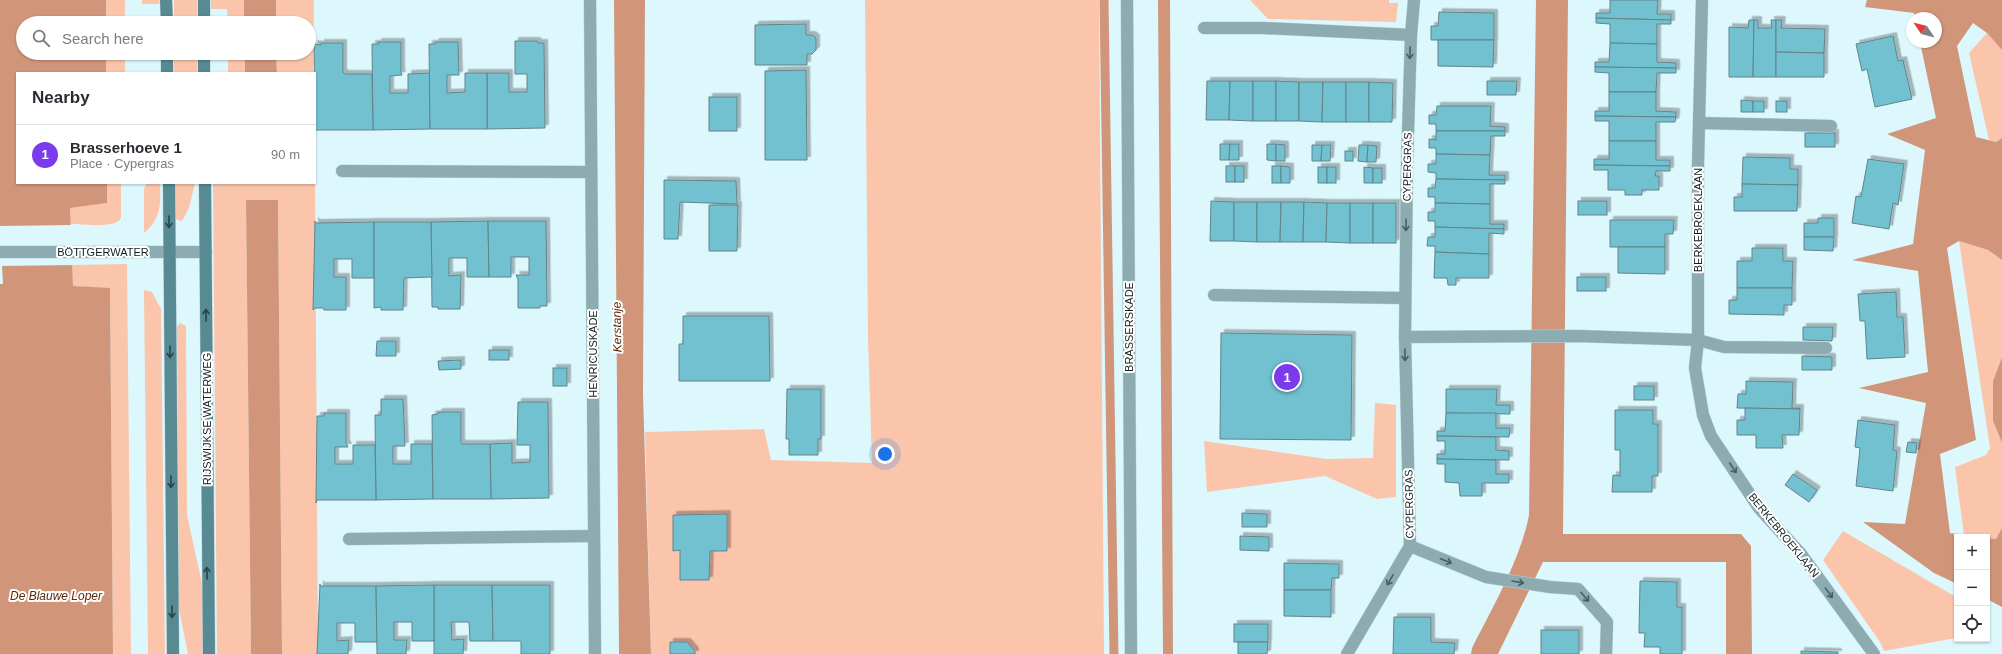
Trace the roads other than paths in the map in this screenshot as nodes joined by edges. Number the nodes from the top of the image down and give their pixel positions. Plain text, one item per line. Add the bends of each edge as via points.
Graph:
1 (166, 0) edge
2 (204, 0) edge
3 (590, 0) edge
4 (1127, 0) edge
5 (1414, 0) edge
6 (1702, 0) edge
7 (167, 16) edge
8 (204, 16) edge
9 (1204, 28) dead end
10 (1411, 35) junction
11 (167, 60) edge
12 (204, 60) edge
13 (167, 72) edge
14 (204, 72) edge
15 (1699, 123) junction
16 (1831, 126) dead end
17 (342, 171) dead end
18 (591, 172) junction
19 (169, 184) edge
20 (205, 184) edge
21 (0, 252) edge
22 (169, 252) junction
23 (206, 252) junction
24 (1214, 295) dead end
25 (1405, 298) junction
26 (1405, 336) junction
27 (1698, 340) junction
28 (1826, 348) dead end
29 (594, 536) junction
30 (349, 539) dead end
31 (1410, 546) junction
32 (172, 654) edge
33 (209, 654) edge
34 (595, 654) edge
35 (1131, 654) edge
36 (1347, 654) edge
37 (1606, 654) edge
38 (1874, 654) edge

1 - 7 main road
2 - 8 main road
3 - 18 street, HENRICUSKADE
4 - 35 street, BRASSERSKADE
5 - 10 street, CYPERGRAS
6 - 15 street, BERKEBROEKLAAN
9 - 10 street
10 -> 25 street, CYPERGRAS
11 - 13 main road
12 - 14 main road
15 - 16 street
15 - 27 street, BERKEBROEKLAAN
17 - 18 street
18 - 29 street, HENRICUSKADE
19 -> 22 main road
20 - 23 main road, RIJSWIJKSE WATERWEG
21 - 22 street, BÖTTGERWATER
22 - 23 street, BÖTTGERWATER
22 -> 32 main road
33 -> 23 main road, RIJSWIJKSE WATERWEG
24 - 25 street
25 - 26 street, CYPERGRAS
26 - 27 street via 1578,336
26 -> 31 street, CYPERGRAS
27 - 28 street via 1724,347
27 -> 38 street, BERKEBROEKLAAN via 1695,368 1703,415 1711,436 1759,508 1801,554
29 - 30 street
29 - 34 street, HENRICUSKADE
31 -> 36 street, CYPERGRAS
31 -> 37 street via 1486,576 1578,589 1607,622

